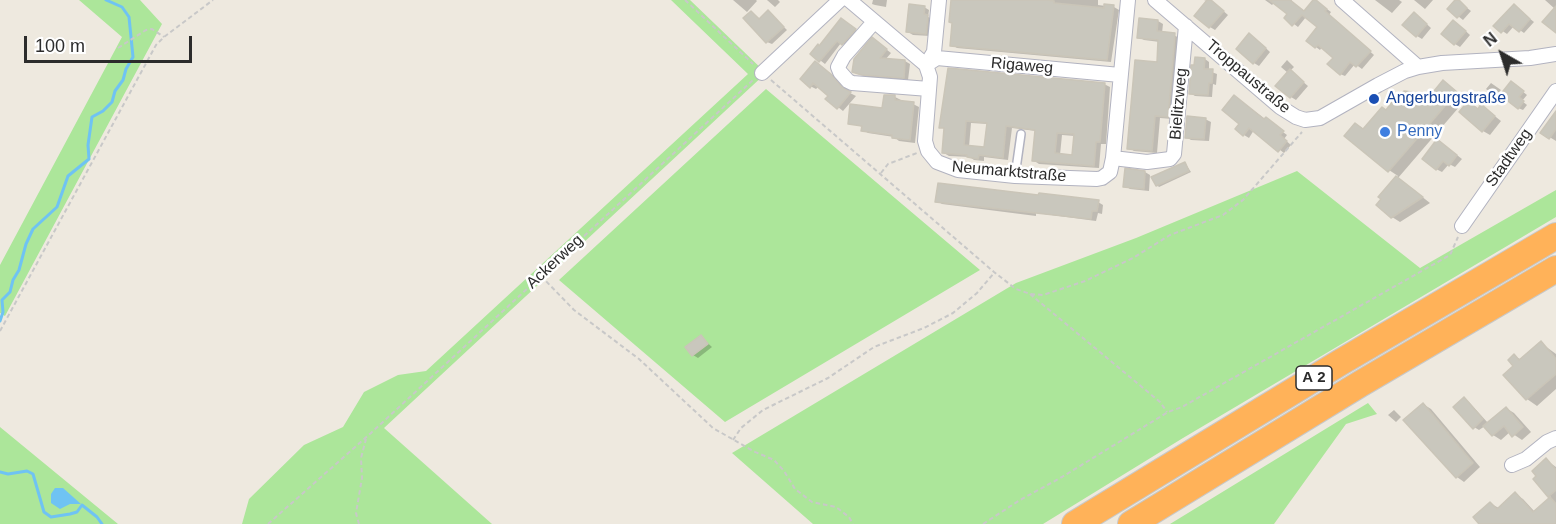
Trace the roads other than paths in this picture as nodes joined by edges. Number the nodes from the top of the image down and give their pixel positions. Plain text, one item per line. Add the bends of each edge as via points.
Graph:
1 (840, 0) edge
2 (849, 0) edge
3 (939, 0) edge
4 (1128, 0) edge
5 (1155, 0) edge
6 (1342, 0) edge
7 (874, 22) junction
8 (1186, 26) junction
9 (1556, 54) edge
10 (926, 65) junction
11 (1418, 67) junction
12 (762, 73) road end
13 (1120, 75) junction
14 (928, 89) junction
15 (1556, 91) edge
16 (1021, 134) dead end
17 (1113, 158) junction
18 (1016, 176) junction
19 (1462, 226) road end
20 (1556, 236) edge
21 (1556, 269) edge
22 (1556, 438) edge
23 (1512, 465) dead end
24 (1075, 524) edge
25 (1131, 524) edge

1 - 12 street
2 - 7 street
3 - 10 street via 934,52
4 - 13 street
5 - 8 street, Troppaustraße
6 - 11 street
7 - 10 street
7 - 14 street via 844,56 840,72 852,83
8 - 11 street, Troppaustraße via 1280,107 1305,120 1335,111
8 - 17 street, Bielitzweg via 1174,154 1170,159 1147,162
9 - 11 street
10 - 13 street, Rigaweg via 937,58
10 - 14 street
13 - 17 street
14 - 18 street, Neumarktstraße via 926,148 937,162 949,168
15 - 19 street, Stadtweg
16 - 18 lane
17 - 18 street, Neumarktstraße via 1110,172 1097,179
20 - 24 highway, A 2
21 - 25 highway, A 2
22 - 23 street

